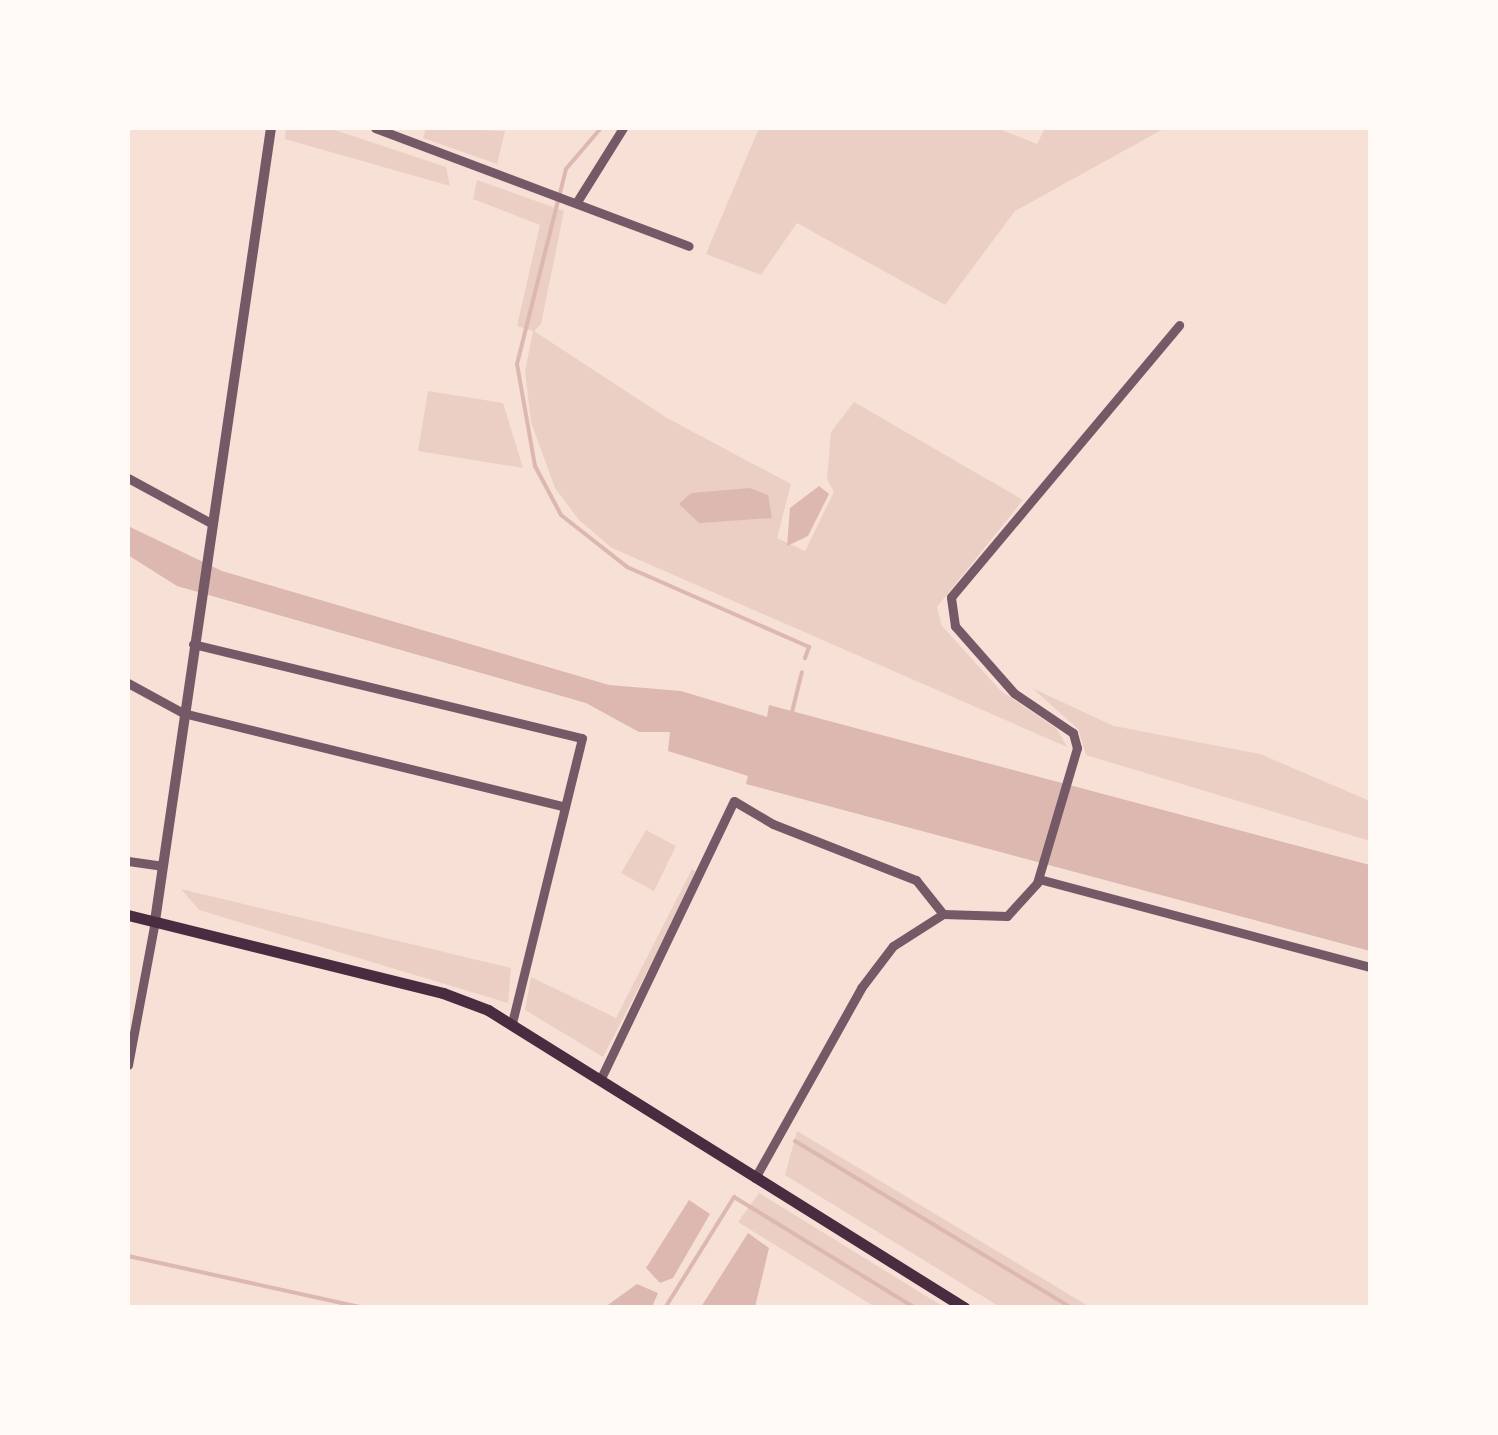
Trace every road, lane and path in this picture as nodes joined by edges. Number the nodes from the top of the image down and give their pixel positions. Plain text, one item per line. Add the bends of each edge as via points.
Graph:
1 (271, 128) edge
2 (375, 128) edge
3 (623, 128) edge
4 (578, 200) junction
5 (689, 246) dead end
6 (1179, 324) dead end
7 (128, 478) edge
8 (210, 523) junction
9 (193, 638) junction
10 (128, 683) edge
11 (183, 713) junction
12 (565, 806) junction
13 (128, 860) edge
14 (162, 866) junction
15 (1040, 875) junction
16 (944, 914) junction
17 (128, 915) edge
18 (155, 922) junction
19 (1370, 966) edge
20 (512, 1023) junction
21 (128, 1065) edge
22 (602, 1076) junction
23 (755, 1178) junction
24 (966, 1308) edge

1 - 8 street
2 - 4 street
3 - 4 street
4 - 5 street
6 - 15 street via 951,598 955,626 1014,693 1073,733 1068,783
7 - 8 street
8 - 9 street
9 - 11 street
9 - 12 street via 582,738
10 - 11 street
11 - 12 street
11 - 14 street
12 - 20 street
13 - 14 street
14 - 18 street
15 - 16 street via 1007,916
15 - 19 street
16 - 22 street via 916,880 773,824 734,801
16 - 23 street via 918,926 876,966
17 - 18 main road
18 - 20 main road via 443,993
18 - 21 street
20 - 22 main road
22 - 23 main road
23 - 24 main road

